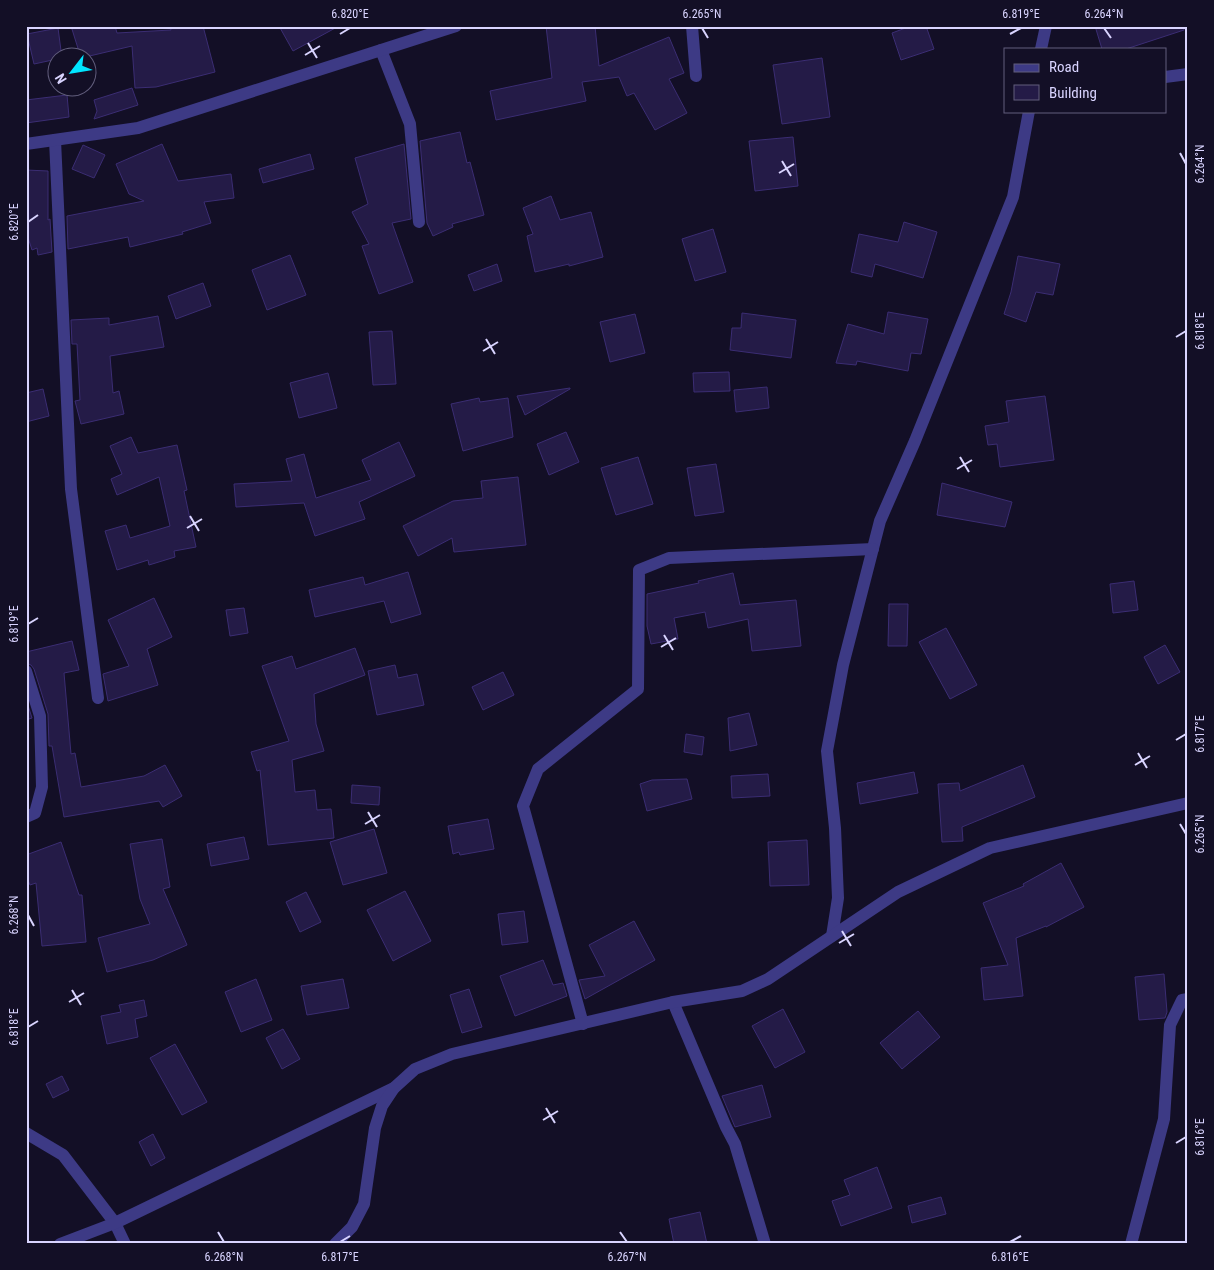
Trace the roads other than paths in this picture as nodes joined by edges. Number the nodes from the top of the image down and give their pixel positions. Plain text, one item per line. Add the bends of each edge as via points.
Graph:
1 (456, 26) edge
2 (692, 26) edge
3 (1046, 26) edge
4 (1041, 48) edge
5 (381, 50) junction
6 (1188, 74) edge
7 (696, 76) dead end
8 (1166, 77) edge
9 (1029, 112) edge
10 (55, 140) junction
11 (26, 144) edge
12 (419, 222) dead end
13 (872, 549) junction
14 (26, 671) edge
15 (98, 698) dead end
16 (1188, 803) edge
17 (26, 817) edge
18 (832, 936) junction
19 (1188, 1000) edge
20 (673, 1002) junction
21 (583, 1024) junction
22 (394, 1088) junction
23 (26, 1133) edge
24 (115, 1223) junction
25 (60, 1244) edge
26 (124, 1244) edge
27 (335, 1244) edge
28 (765, 1244) edge
29 (1131, 1244) edge

1 - 5 street
2 - 7 street
3 - 4 street
5 - 10 street via 138,128
5 - 12 street via 410,124
6 - 8 street
9 - 13 street via 1013,196 880,521
10 - 11 street
10 - 15 street via 71,489
13 - 18 street via 843,665 827,751 838,898
13 - 21 street via 669,558 639,570 638,689 538,769 523,806
14 - 17 street via 40,716 42,787 35,812
16 - 18 street via 990,848 898,892
18 - 20 street via 742,991
19 - 29 street via 1182,1000 1170,1024 1164,1119
20 - 21 street
20 - 28 street via 735,1144
21 - 22 street via 452,1054 415,1069
22 - 24 street
22 - 27 street via 382,1106 375,1128 364,1204 352,1227
23 - 24 street via 63,1155
24 - 25 street
24 - 26 street

